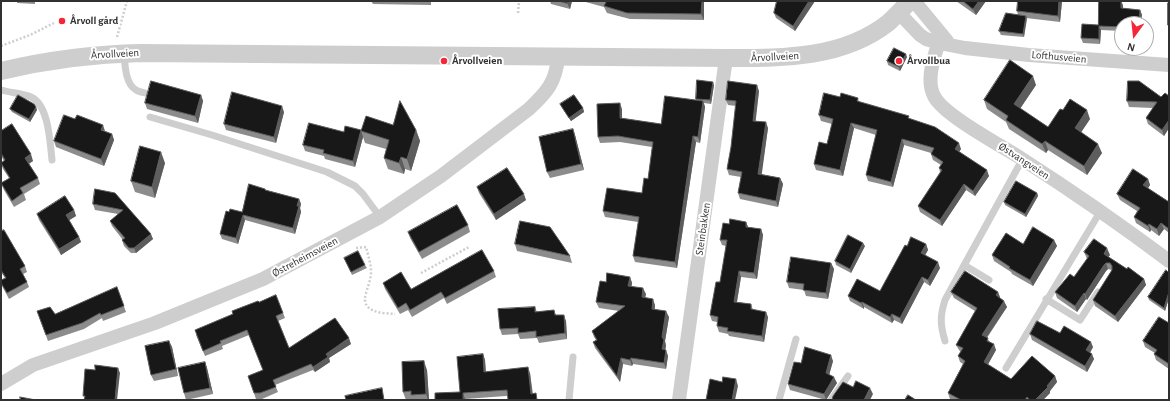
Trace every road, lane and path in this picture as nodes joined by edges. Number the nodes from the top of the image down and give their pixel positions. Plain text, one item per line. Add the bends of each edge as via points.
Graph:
1 (127, 1) edge
2 (519, 1) edge
3 (914, 1) edge
4 (904, 7) edge
5 (518, 13) dead end
6 (54, 23) dead end
7 (944, 41) junction
8 (1, 46) edge
9 (120, 48) junction
10 (558, 57) junction
11 (726, 58) junction
12 (1169, 65) edge
13 (1, 71) edge
14 (1, 90) edge
15 (145, 93) dead end
16 (150, 116) dead end
17 (52, 160) dead end
18 (1022, 160) junction
19 (1100, 212) junction
20 (380, 217) junction
21 (469, 247) dead end
22 (354, 248) dead end
23 (1169, 261) edge
24 (964, 265) junction
25 (420, 273) dead end
26 (989, 280) dead end
27 (1102, 287) edge
28 (1046, 300) junction
29 (395, 314) edge
30 (796, 339) dead end
31 (945, 341) dead end
32 (573, 357) dead end
33 (1006, 368) dead end
34 (848, 376) dead end
35 (1, 384) edge
36 (569, 400) edge
37 (679, 400) edge
38 (779, 400) edge
39 (830, 400) edge

1 - 9 path
2 - 5 path
3 - 7 street
4 - 7 street, Lofthusveien via 920,36
4 - 11 street, Årvollveien via 888,23 858,40 822,53 794,57
6 - 8 path
7 - 12 street, Lofthusveien via 965,48 1029,55
7 - 18 street, Østvangveien via 931,76 931,88 937,102 950,114
9 - 10 street, Årvollveien
9 - 13 street, Årvollveien
9 - 15 lane via 131,85
10 - 11 street, Årvollveien
10 - 20 street, Østreheimsveien via 554,78 541,98 529,109 441,176
11 - 37 street, Steinbakken
14 - 17 lane via 27,95 38,102 47,125
16 - 20 lane via 327,172 355,186
18 - 19 street, Østvangveien
18 - 24 lane
19 - 23 street, Østvangveien
19 - 28 lane
20 - 35 street, Østreheimsveien via 263,279 155,323 33,365
21 - 25 path
22 - 29 path via 366,247 371,271 365,295 368,307 380,313
24 - 26 lane
24 - 31 lane via 945,300 941,314 941,329
27 - 28 lane via 1080,320
28 - 33 lane
30 - 38 lane
32 - 36 lane
34 - 39 lane

